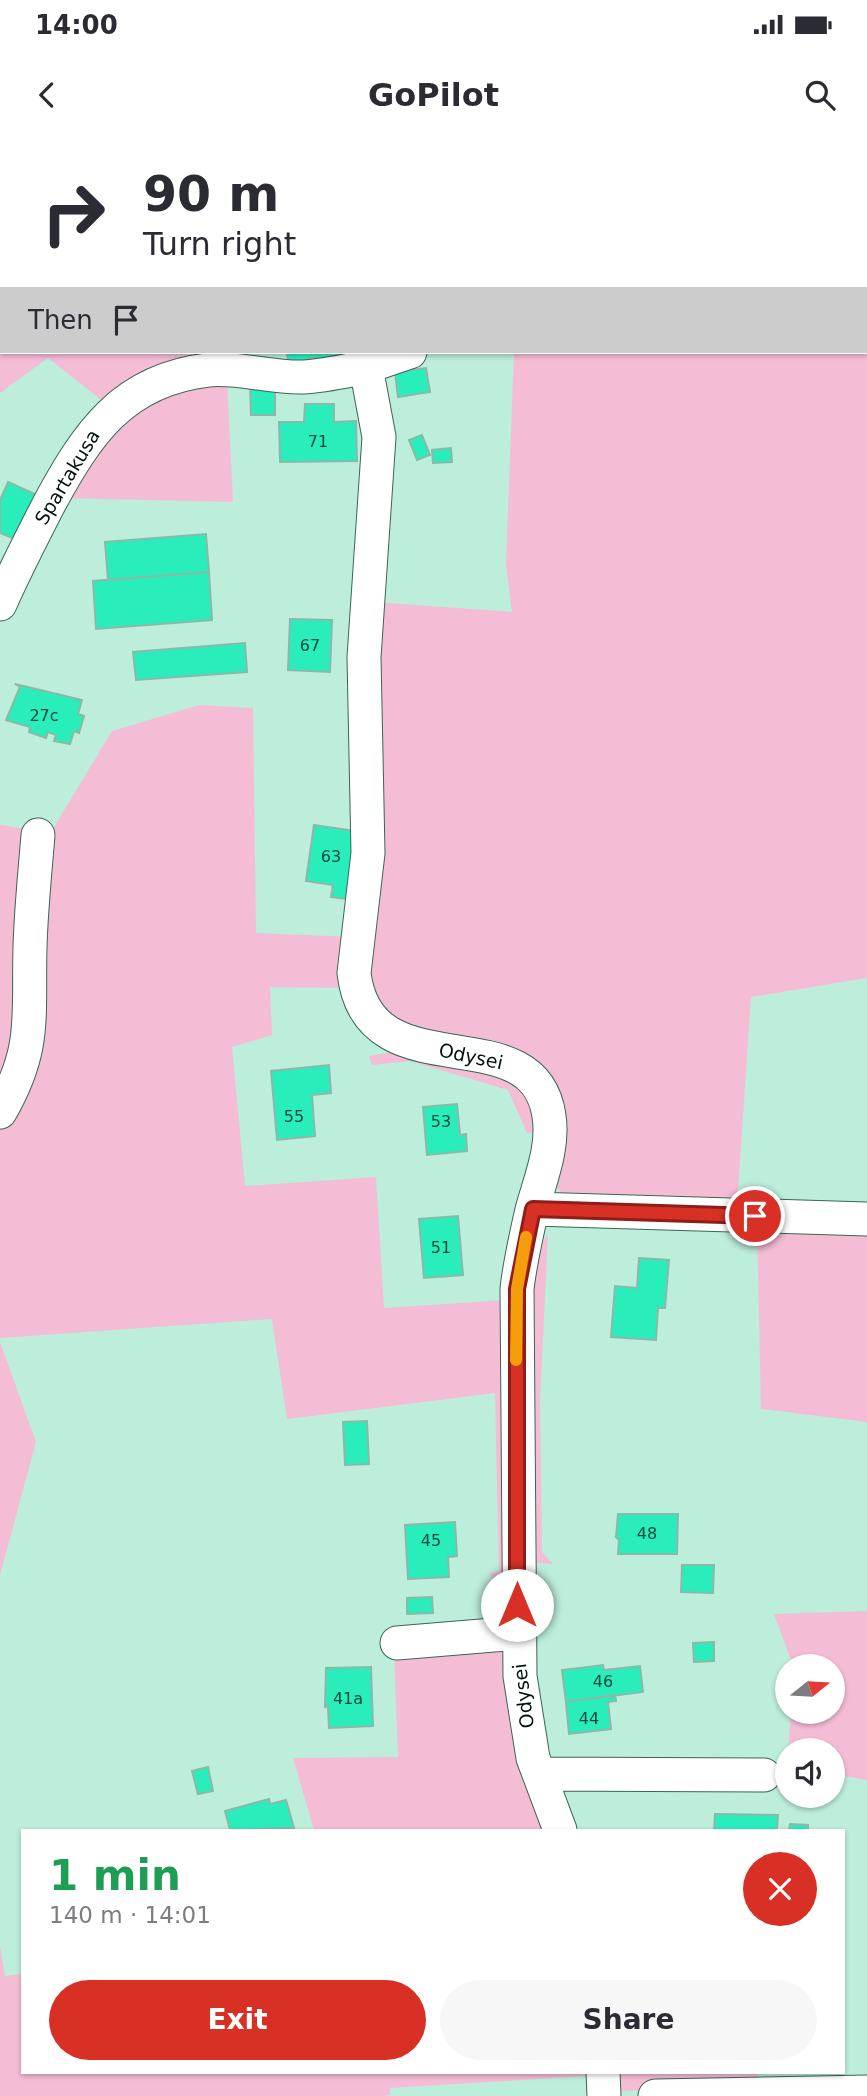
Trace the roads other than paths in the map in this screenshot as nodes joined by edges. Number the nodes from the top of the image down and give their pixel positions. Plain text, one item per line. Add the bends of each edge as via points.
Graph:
1 (404, 354) edge
2 (366, 367) junction
3 (0, 604) edge
4 (38, 835) dead end
5 (0, 1112) edge
6 (533, 1209) junction
7 (867, 1219) edge
8 (517, 1633) junction
9 (397, 1643) dead end
10 (539, 1774) junction
11 (764, 1775) dead end
12 (560, 1829) edge
13 (603, 2074) edge
14 (867, 2092) edge
15 (604, 2096) edge
16 (655, 2096) edge

1 - 2 street, Spartakusa
2 - 3 street, Spartakusa via 301,377 208,370 156,383 131,396 91,434 23,553
2 - 6 street, Odysei via 379,437 363,670 368,853 356,988 367,1014 389,1034 416,1045 504,1061 534,1081 546,1101 550,1134
4 - 5 street via 28,1042 21,1072
6 - 7 street
6 - 8 street, Odysei via 517,1289
8 - 9 street
8 - 10 street, Odysei via 526,1729
10 - 11 street
10 - 12 street, Odysei
13 - 15 street
14 - 16 street

